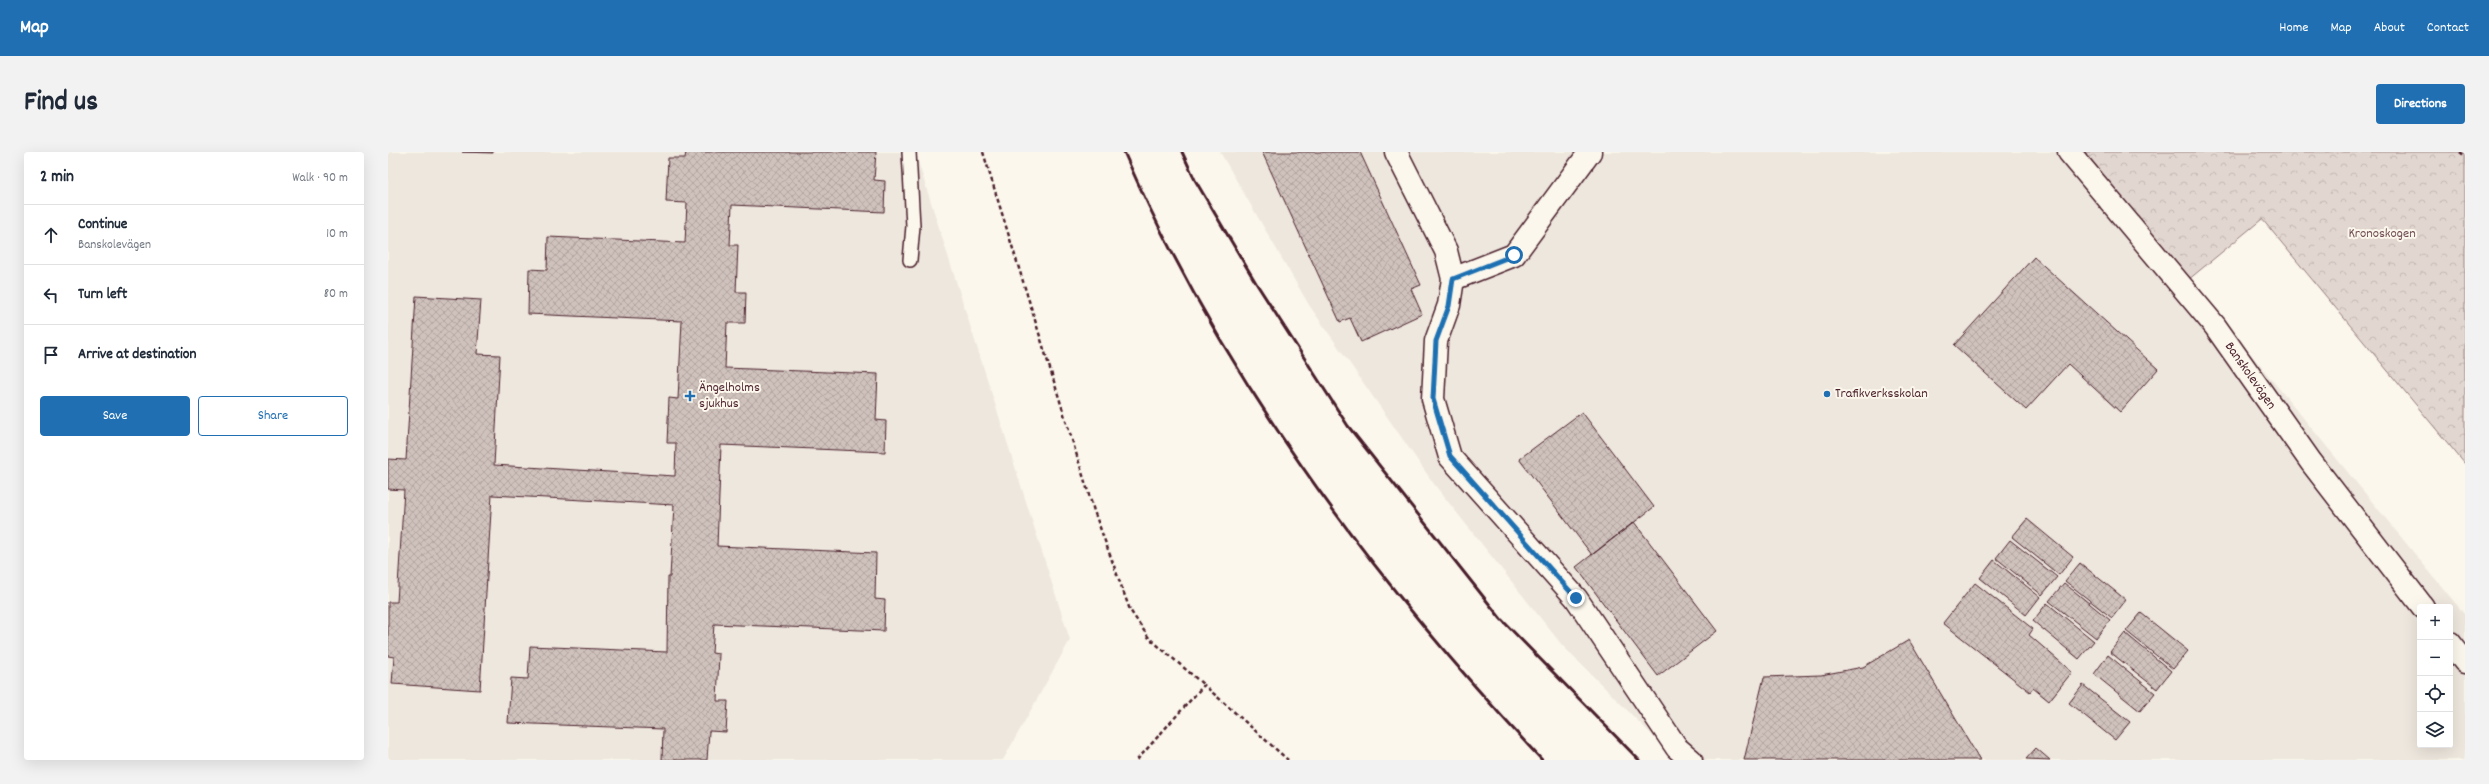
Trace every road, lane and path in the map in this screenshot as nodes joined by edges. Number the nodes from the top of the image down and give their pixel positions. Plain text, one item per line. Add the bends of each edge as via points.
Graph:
1 (909, 152) edge
2 (983, 152) edge
3 (1396, 152) edge
4 (1590, 152) edge
5 (2069, 152) edge
6 (2460, 152) edge
7 (2465, 156) edge
8 (910, 260) dead end
9 (1453, 279) junction
10 (2421, 604) edge
11 (2453, 647) edge
12 (2465, 662) edge
13 (1204, 685) junction
14 (1137, 760) edge
15 (1288, 760) edge
16 (1691, 760) edge

1 - 8 lane via 913,226
2 - 13 path via 1094,511 1130,610 1149,638
3 - 9 street via 1446,251
4 - 9 street via 1514,255
5 - 10 street, Banskolevägen via 2215,326 2311,462
6 - 7 path
9 - 16 street via 1449,306 1436,341 1433,399 1450,456 1576,598 1677,748
11 - 12 street
13 - 14 path
13 - 15 path

